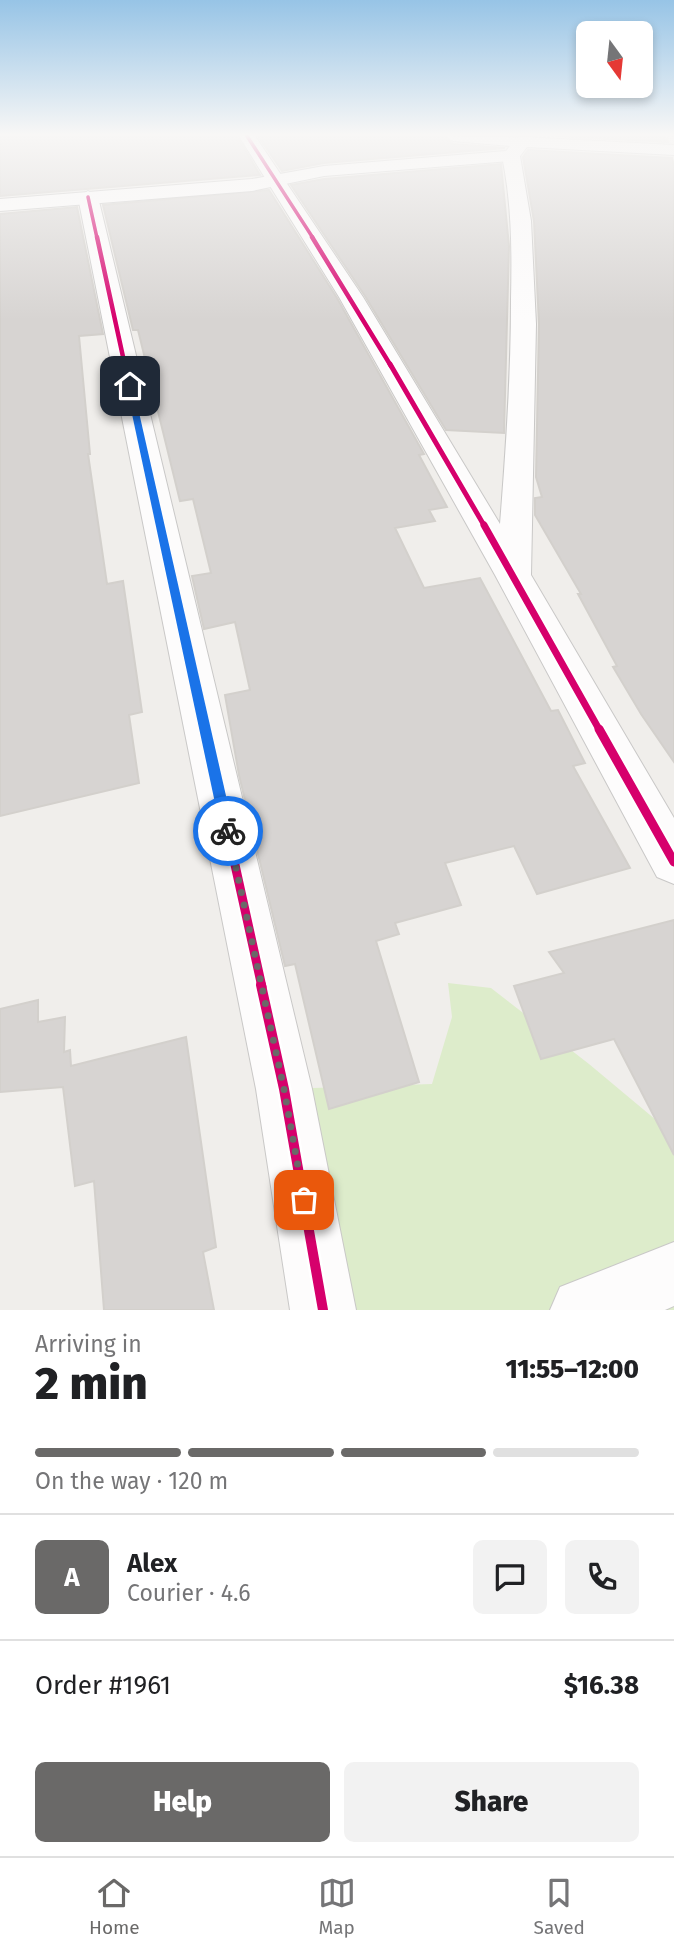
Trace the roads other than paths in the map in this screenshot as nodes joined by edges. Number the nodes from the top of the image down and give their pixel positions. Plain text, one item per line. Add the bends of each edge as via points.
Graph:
1 (87, 197) edge
2 (88, 197) edge
3 (288, 197) edge
4 (520, 197) edge
5 (0, 205) edge
6 (513, 575) junction
7 (674, 862) edge
8 (674, 1274) edge
9 (323, 1310) edge
10 (583, 1310) edge

1 - 5 street
2 - 9 street via 284,1089
3 - 6 street
4 - 6 street via 525,360
6 - 7 street
8 - 10 street

